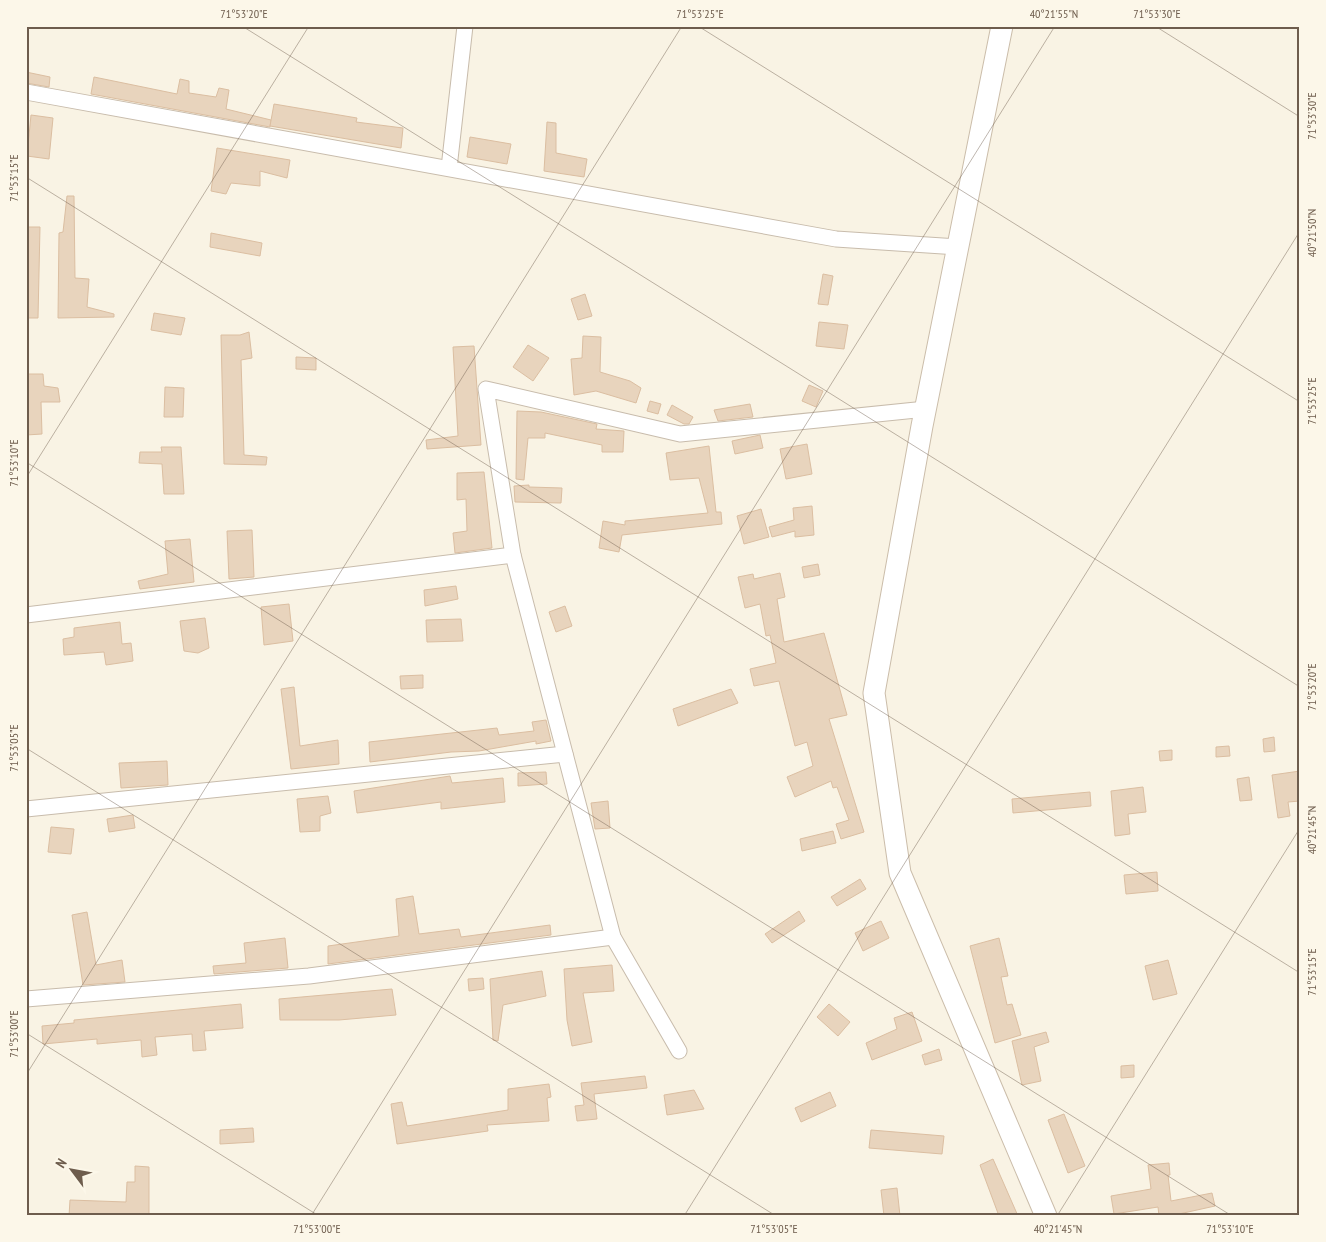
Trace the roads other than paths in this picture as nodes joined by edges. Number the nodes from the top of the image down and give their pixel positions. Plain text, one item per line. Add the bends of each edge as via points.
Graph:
1 (465, 26) edge
2 (1002, 26) edge
3 (26, 92) edge
4 (449, 168) junction
5 (958, 247) junction
6 (926, 409) junction
7 (513, 554) junction
8 (26, 615) edge
9 (565, 754) junction
10 (26, 809) edge
11 (613, 937) junction
12 (26, 999) edge
13 (679, 1051) dead end
14 (1046, 1216) edge

1 - 4 street
2 - 5 main road
3 - 4 street
4 - 5 street via 836,239
5 - 6 main road
6 - 7 street via 680,434 486,389
6 - 14 main road via 874,693 900,873
7 - 8 street
7 - 9 street
9 - 10 street
9 - 11 street
11 - 12 street via 309,976
11 - 13 street

